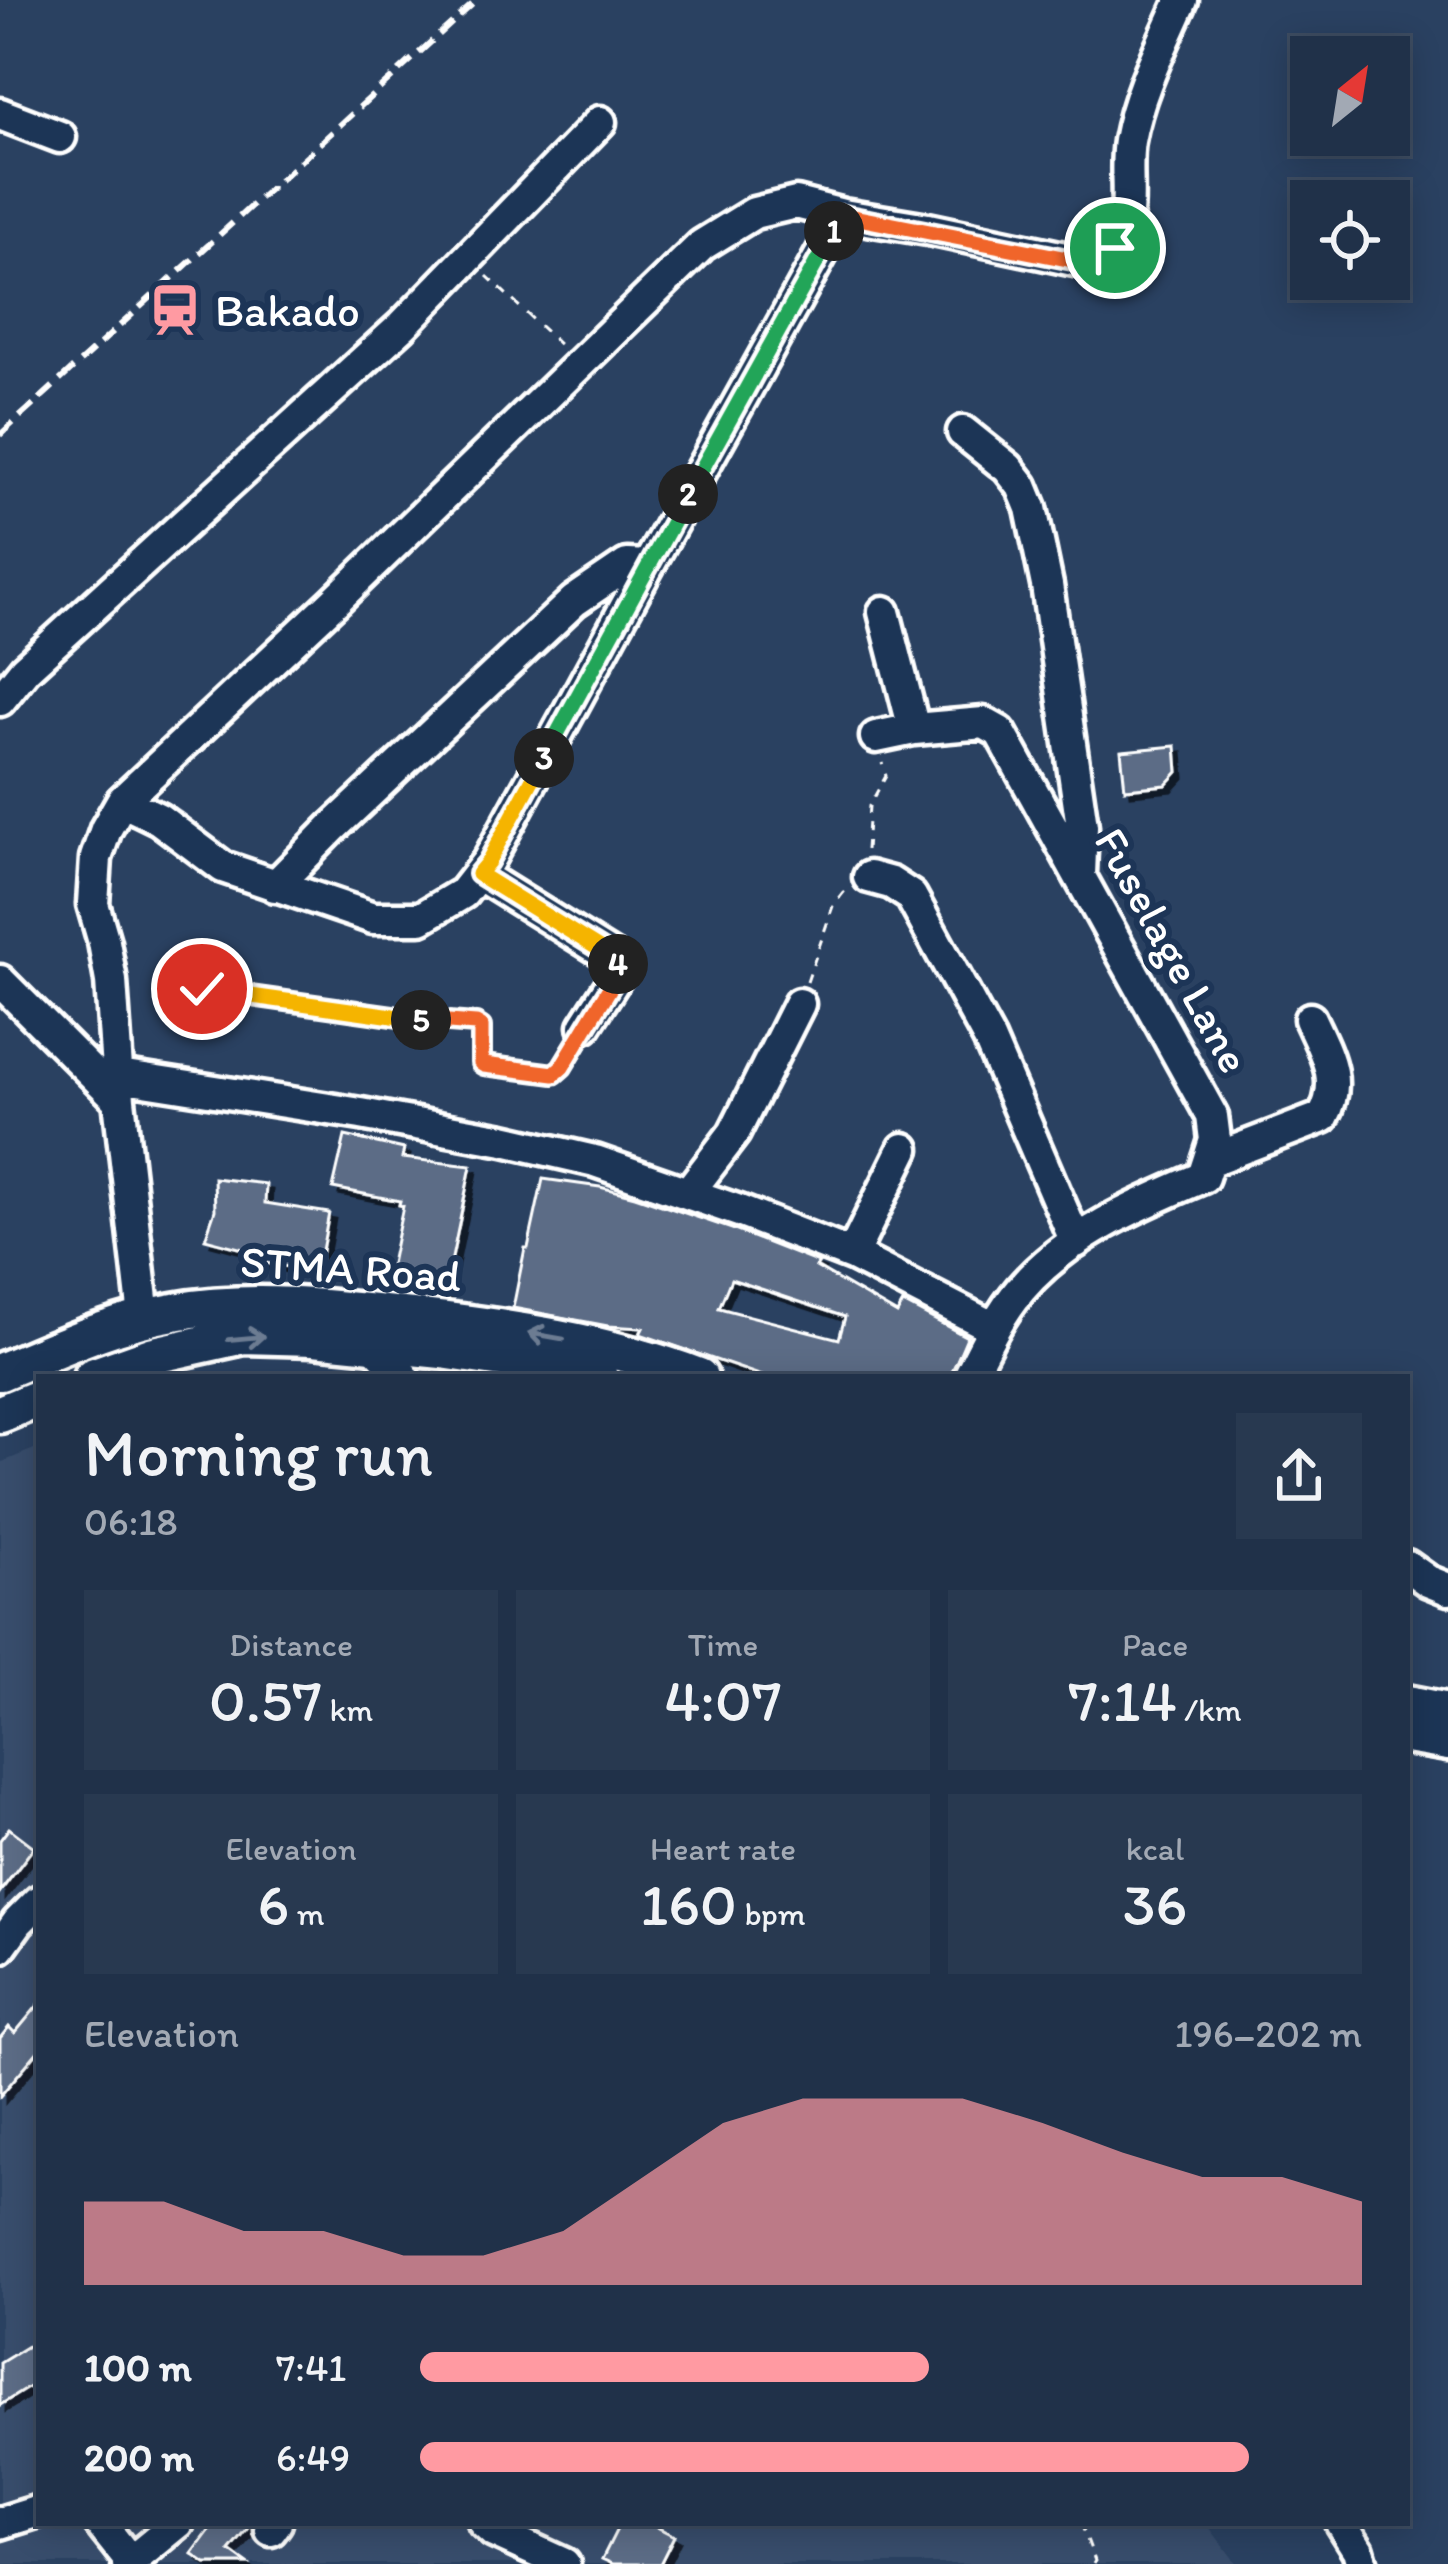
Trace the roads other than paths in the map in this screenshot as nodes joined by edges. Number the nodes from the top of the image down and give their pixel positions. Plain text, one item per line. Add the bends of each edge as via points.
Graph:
1 (1182, 0) edge
2 (0, 114) edge
3 (600, 122) dead end
4 (60, 136) dead end
5 (843, 215) junction
6 (963, 432) dead end
7 (647, 566) junction
8 (884, 612) dead end
9 (0, 700) edge
10 (914, 729) junction
11 (876, 737) road end
12 (122, 801) junction
13 (478, 874) junction
14 (1080, 874) junction
15 (869, 877) road end
16 (275, 886) junction
17 (0, 981) edge
18 (800, 1004) road end
19 (1310, 1019) dead end
20 (585, 1027) road end
21 (119, 1088) junction
22 (904, 1149) dead end
23 (1211, 1160) junction
24 (688, 1192) junction
25 (1076, 1242) junction
26 (852, 1255) junction
27 (144, 1318) junction
28 (994, 1328) junction
29 (372, 1343) junction
30 (0, 1372) edge
31 (100, 1374) edge
32 (401, 1374) edge
33 (589, 1374) edge
34 (689, 1374) edge
35 (971, 1374) edge
36 (36, 1399) edge
37 (0, 1414) edge
38 (1410, 1568) edge
39 (1448, 1589) edge
40 (1410, 1705) edge
41 (1448, 1712) edge
42 (1410, 1736) edge
43 (1448, 1742) edge
44 (36, 1904) edge
45 (0, 1947) edge
46 (36, 2511) edge
47 (0, 2524) edge
48 (102, 2526) edge
49 (174, 2526) edge
50 (487, 2526) edge
51 (1342, 2526) edge
52 (129, 2563) edge
53 (564, 2564) edge
54 (1362, 2564) edge

1 - 5 street via 1144,85 1126,162 1126,220 1104,260
2 - 4 street
3 - 9 street via 402,326
5 - 7 street
5 - 12 street via 796,202 754,213 702,245
6 - 14 street via 1008,468 1031,508 1082,826
7 - 13 street
7 - 16 street via 627,565 574,601
8 - 10 street
10 - 11 street, Fuselage Lane
10 - 14 street, Fuselage Lane via 984,724 1000,732
12 - 16 street via 223,867
12 - 21 street via 96,858 94,904 111,981
13 - 16 street via 421,918 373,918
13 - 20 street via 617,963
14 - 23 street, Fuselage Lane via 1212,1116
15 - 25 street via 911,896 989,1039
17 - 21 street
18 - 24 street via 734,1133
19 - 23 street via 1334,1092 1324,1118
21 - 24 street via 504,1140
21 - 27 street
22 - 26 street
23 - 25 street via 1203,1177
24 - 26 street
25 - 28 street via 1020,1290
26 - 28 street
27 - 30 main road, STMA Road
34 -> 27 main road, STMA Road via 581,1342 376,1312 243,1304
28 - 35 street
31 -> 29 main road, STMA Road via 244,1335
29 - 32 street
29 - 33 main road, STMA Road
36 - 37 main road
38 - 39 street
40 - 41 main road
42 - 43 main road
44 - 45 street
46 - 47 street
48 - 52 street
49 - 52 street
50 - 53 street
51 - 54 street

